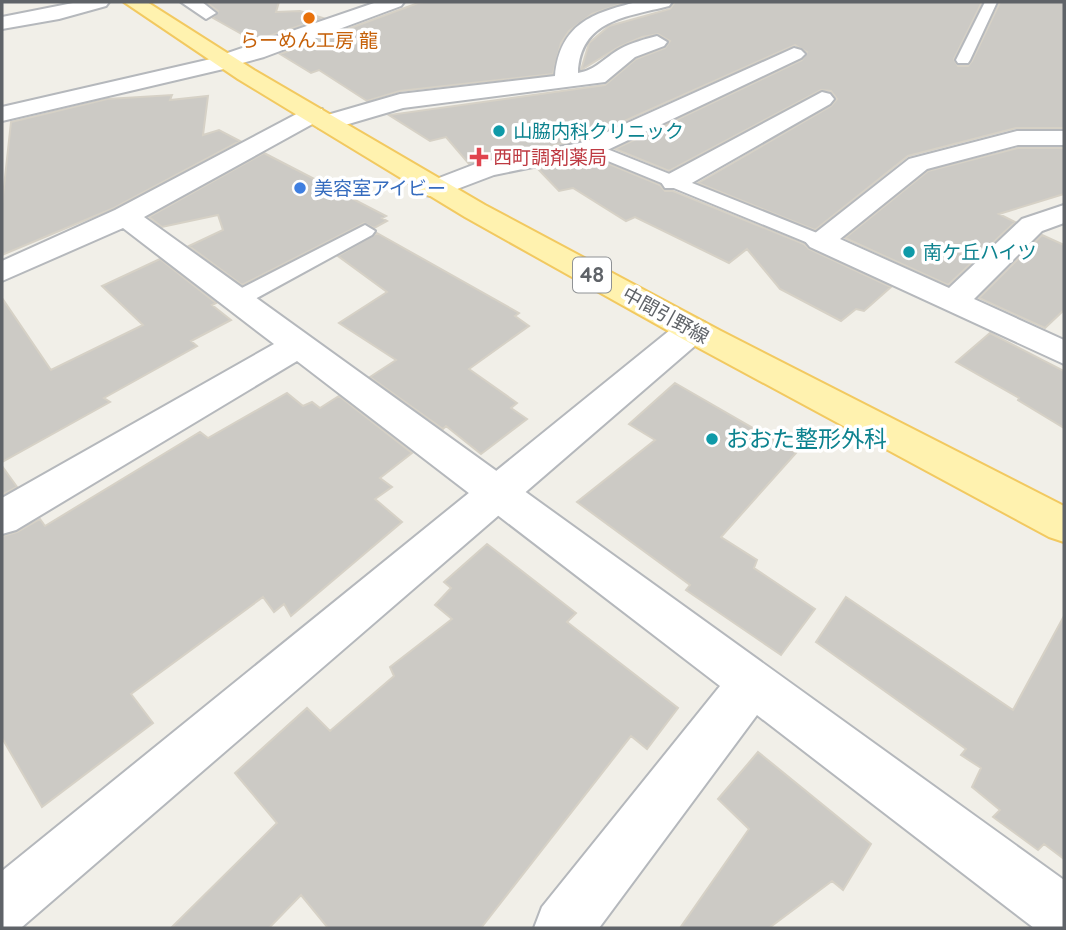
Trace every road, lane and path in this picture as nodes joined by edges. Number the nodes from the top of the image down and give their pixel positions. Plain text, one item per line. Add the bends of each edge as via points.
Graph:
1 (99, 2) edge
2 (134, 2) edge
3 (394, 2) edge
4 (662, 2) edge
5 (991, 2) edge
6 (2, 23) edge
7 (657, 42) dead end
8 (794, 54) dead end
9 (963, 60) dead end
10 (223, 62) junction
11 (566, 81) junction
12 (822, 99) dead end
13 (2, 114) edge
14 (321, 119) junction
15 (1064, 138) edge
16 (592, 148) junction
17 (674, 182) junction
18 (436, 189) junction
19 (1064, 213) edge
20 (125, 216) junction
21 (365, 231) dead end
22 (820, 241) junction
23 (2, 272) edge
24 (238, 299) junction
25 (954, 301) junction
26 (692, 330) junction
27 (299, 345) junction
28 (1064, 353) edge
29 (496, 494) junction
30 (2, 518) edge
31 (1064, 525) edge
32 (753, 682) junction
33 (2, 907) edge
34 (1064, 915) edge
35 (563, 928) edge

1 - 6 street
2 - 10 main road, 中間引野線 / 48
3 - 10 street
4 - 11 street via 622,11 577,37 568,54
5 - 9 lane
7 - 11 street via 628,53 597,77
8 - 16 street
10 - 13 street
10 - 14 main road, 中間引野線 / 48
11 - 14 street via 400,101
12 - 17 street
14 - 18 main road, 中間引野線 / 48
14 - 20 street via 275,133
15 - 22 street via 1017,138 918,164
16 - 17 lane
16 - 18 street via 488,169
17 - 22 lane
18 - 26 main road, 中間引野線 / 48
19 - 25 street via 1032,225
20 - 23 street
20 - 24 street
21 - 24 lane
22 - 25 street
24 - 27 street
25 - 28 street
26 - 29 street
26 - 31 main road, 中間引野線 / 48
27 - 29 street
27 - 30 street
29 - 32 street
29 - 33 street
32 - 34 street
32 - 35 street

